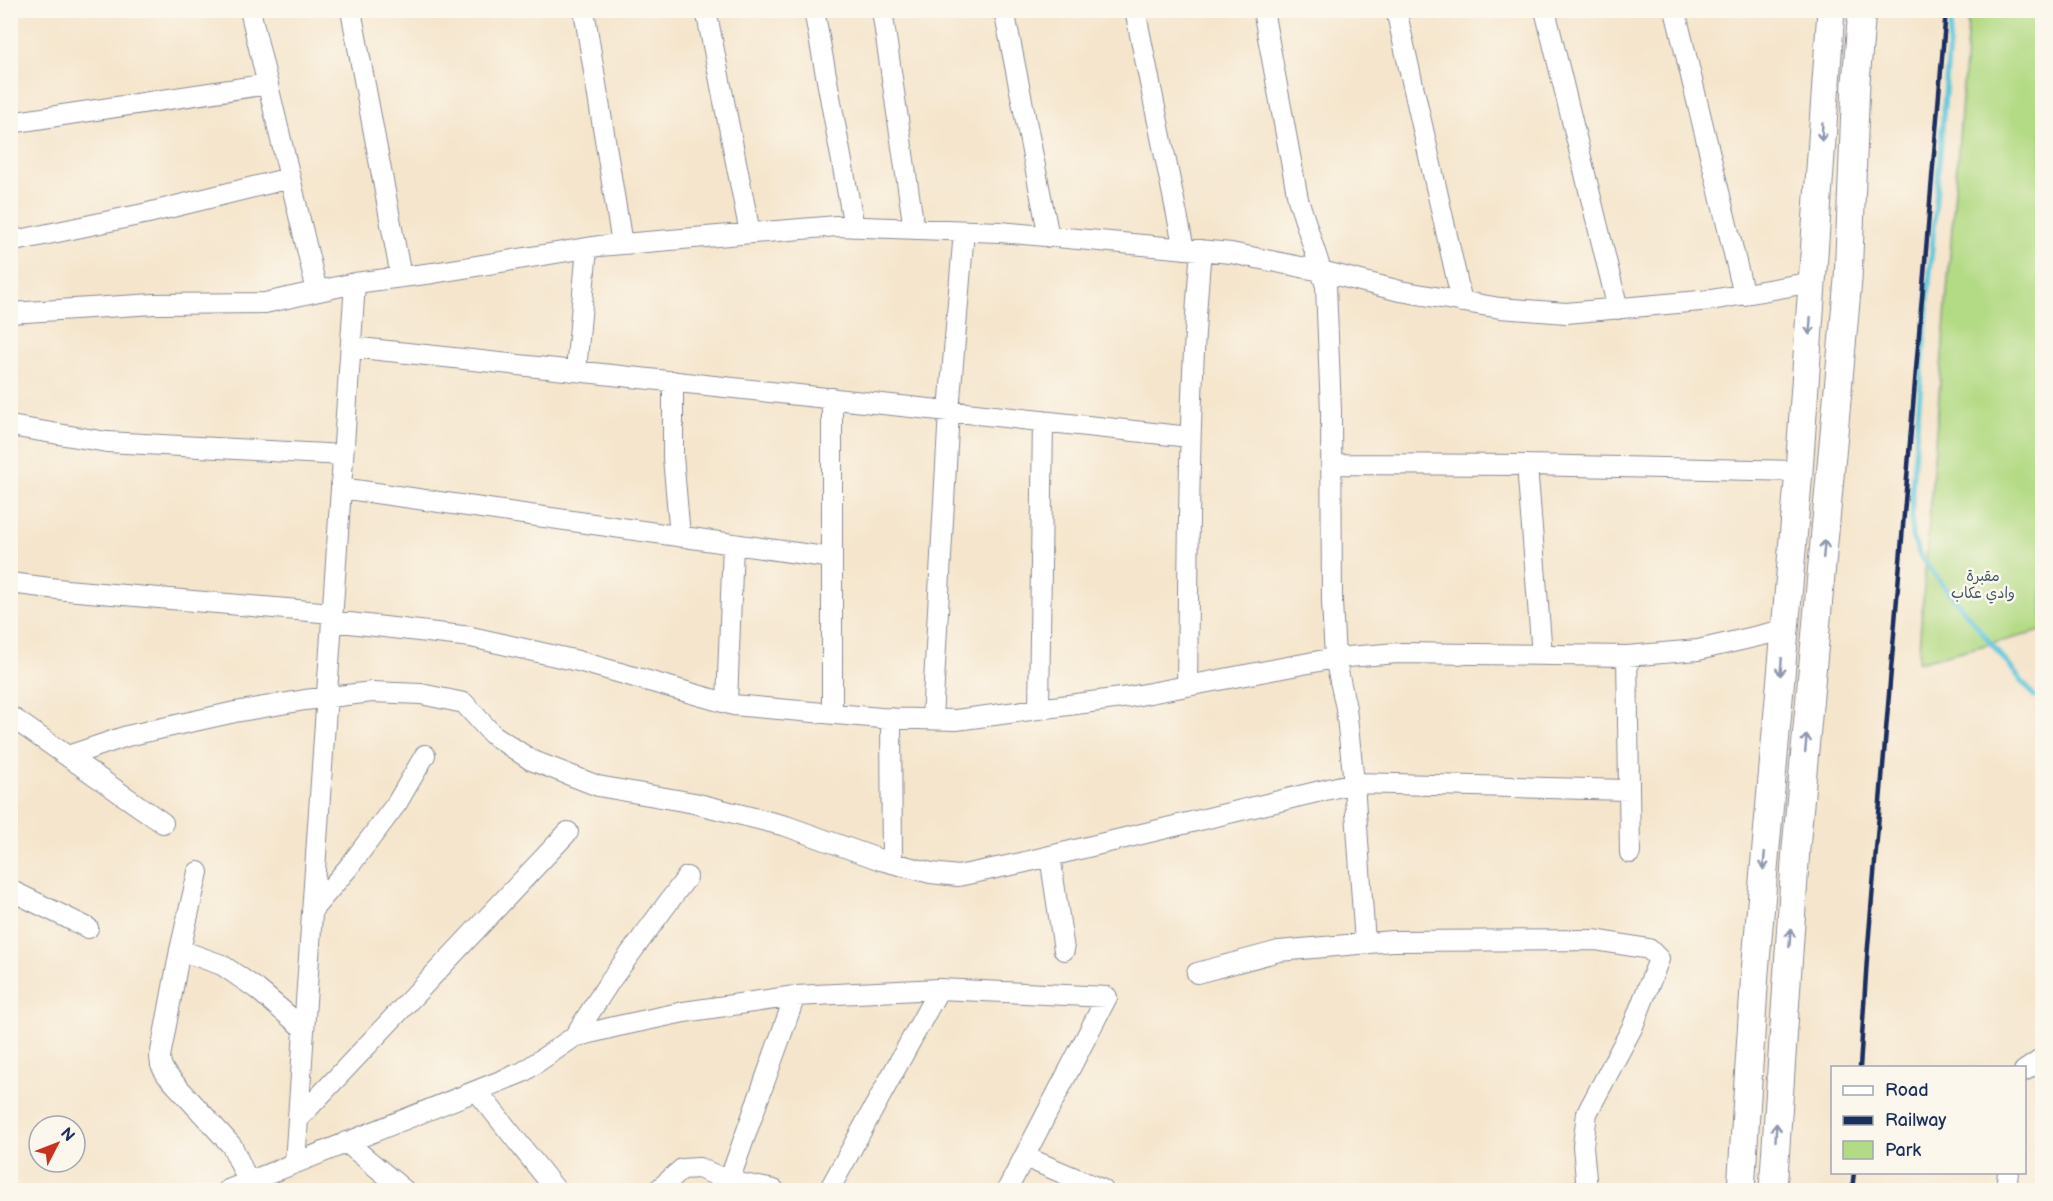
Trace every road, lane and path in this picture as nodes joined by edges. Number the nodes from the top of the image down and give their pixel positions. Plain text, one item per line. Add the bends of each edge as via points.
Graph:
1 (250, 10) edge
2 (351, 10) edge
3 (584, 10) edge
4 (706, 10) edge
5 (814, 10) edge
6 (882, 10) edge
7 (1004, 10) edge
8 (1135, 10) edge
9 (1263, 10) edge
10 (1396, 10) edge
11 (1545, 10) edge
12 (1675, 10) edge
13 (1831, 10) edge
14 (1862, 10) edge
15 (1856, 82) junction
16 (1826, 83) junction
17 (268, 84) junction
18 (10, 123) edge
19 (290, 178) junction
20 (854, 227) junction
21 (914, 229) junction
22 (964, 231) junction
23 (750, 233) junction
24 (1049, 237) junction
25 (10, 242) edge
26 (622, 244) junction
27 (587, 248) junction
28 (1193, 249) junction
29 (1321, 271) junction
30 (401, 277) junction
31 (1813, 282) junction
32 (355, 283) junction
33 (317, 291) junction
34 (1744, 295) junction
35 (1462, 302) junction
36 (1618, 309) junction
37 (10, 313) edge
38 (351, 347) junction
39 (576, 371) junction
40 (673, 381) junction
41 (832, 398) junction
42 (949, 411) junction
43 (1043, 421) junction
44 (10, 426) edge
45 (1190, 437) junction
46 (343, 455) junction
47 (1332, 464) junction
48 (1527, 465) junction
49 (1799, 471) junction
50 (341, 488) junction
51 (680, 536) junction
52 (733, 544) junction
53 (832, 558) junction
54 (10, 583) edge
55 (332, 617) junction
56 (1784, 630) junction
57 (1542, 655) junction
58 (1627, 656) junction
59 (1335, 658) junction
60 (1187, 686) junction
61 (327, 699) junction
62 (727, 704) junction
63 (1039, 709) junction
64 (832, 714) junction
65 (10, 716) edge
66 (891, 718) junction
67 (932, 719) junction
68 (426, 755) dead end
69 (68, 756) junction
70 (1354, 783) junction
71 (1629, 790) junction
72 (163, 823) dead end
73 (568, 832) dead end
74 (1630, 853) dead end
75 (1050, 856) junction
76 (892, 863) junction
77 (198, 872) dead end
78 (687, 877) dead end
79 (10, 890) edge
80 (312, 910) junction
81 (88, 928) dead end
82 (1365, 943) junction
83 (180, 950) junction
84 (1064, 950) dead end
85 (1197, 974) dead end
86 (939, 989) junction
87 (795, 996) junction
88 (304, 1029) junction
89 (574, 1036) junction
90 (2043, 1059) edge
91 (2026, 1070) edge
92 (477, 1090) junction
93 (298, 1119) junction
94 (346, 1142) junction
95 (1024, 1157) junction
96 (295, 1163) junction
97 (2008, 1174) edge
98 (729, 1181) junction
99 (249, 1186) edge
100 (228, 1191) edge
101 (404, 1191) edge
102 (556, 1191) edge
103 (658, 1191) edge
104 (774, 1191) edge
105 (829, 1191) edge
106 (1007, 1191) edge
107 (1103, 1191) edge
108 (1587, 1191) edge
109 (1741, 1191) edge
110 (1773, 1191) edge
111 (2006, 1191) edge

1 - 17 street
2 - 30 street
3 - 26 street
4 - 23 street
5 - 20 street
6 - 21 street
7 - 24 street
8 - 28 street
9 - 29 street via 1298,199
10 - 35 street
11 - 36 street
12 - 34 street
13 - 16 main road
14 - 15 main road
15 - 16 main road
110 -> 15 main road via 1796,848 1848,280
16 -> 31 main road
17 - 18 street
17 - 19 street
19 - 25 street
19 - 33 street
20 - 21 street
20 - 23 street
21 - 22 street
22 - 24 street
22 - 42 street
23 - 26 street
24 - 28 street
26 - 27 street
27 - 30 street
27 - 39 street
28 - 29 street
28 - 45 street via 1196,312
29 - 35 street
29 - 47 street via 1326,286
30 - 32 street
31 - 34 street
31 -> 49 main road
32 - 33 street
32 - 38 street
33 - 37 street via 265,303 153,304
34 - 36 street
35 - 36 street via 1566,313
38 - 39 street
38 - 46 street
39 - 40 street
40 - 41 street
40 - 51 street via 673,457
41 - 42 street
41 - 53 street
42 - 43 street
42 - 67 street
43 - 45 street
43 - 63 street
44 - 46 street via 107,442
45 - 60 street
46 - 50 street
47 - 48 street
47 - 59 street
48 - 49 street
48 - 57 street
49 - 56 main road
50 - 51 street
50 - 55 street
51 - 52 street
52 - 53 street
52 - 62 street
53 - 64 street
54 - 55 street
55 - 61 street
55 - 62 street via 471,637
56 - 58 street via 1698,650
56 -> 109 main road
57 - 58 street
57 - 59 street via 1398,654
58 - 71 street
59 - 60 street
59 - 70 street via 1346,708
60 - 63 street
61 - 69 street via 235,712 127,736
61 - 76 street via 372,692 421,694 464,703 492,734 531,760 598,786 694,803 786,826
61 - 80 street
62 - 64 street
63 - 67 street via 956,720
64 - 66 street
65 - 69 street
66 - 67 street
66 - 76 street
68 - 80 street via 397,803
69 - 72 street
70 - 71 street
70 - 75 street
70 - 82 street
71 - 74 street
73 - 93 street
75 - 76 street via 958,876
75 - 84 street
77 - 83 street
78 - 89 street
79 - 81 street
80 - 88 street
82 - 85 street via 1280,951
82 - 108 street via 1595,940 1649,949 1659,959 1637,1016 1587,1113 1583,1146
83 - 88 street via 222,965 257,988
83 - 99 street via 161,1065 232,1146
86 - 87 street
86 - 95 street via 1107,997
86 - 105 street
87 - 89 street via 684,1012
87 - 98 street
88 - 93 street
89 - 92 street via 523,1072
90 - 91 street
92 - 94 street
92 - 102 street
93 - 96 street
94 - 96 street
94 - 101 street
95 - 106 street
95 - 107 street
96 - 99 street
97 - 111 street
98 - 103 street via 699,1168 682,1169
98 - 104 street
99 - 100 street

